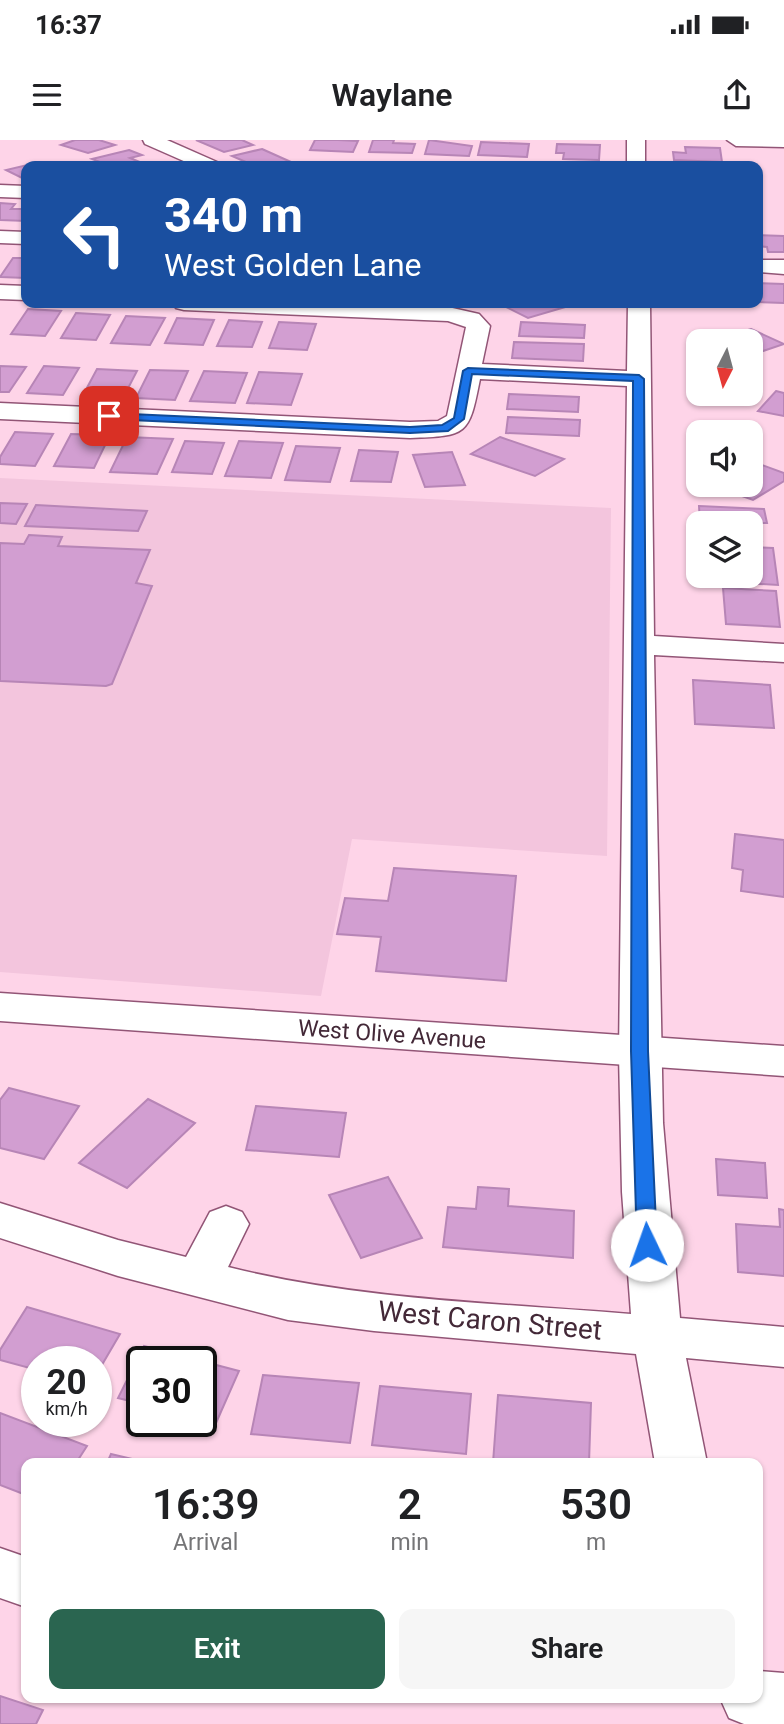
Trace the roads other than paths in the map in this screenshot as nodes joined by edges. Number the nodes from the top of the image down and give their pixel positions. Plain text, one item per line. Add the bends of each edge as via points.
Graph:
1 (152, 140) edge
2 (636, 140) edge
3 (736, 140) edge
4 (784, 141) edge
5 (199, 161) edge
6 (636, 161) edge
7 (0, 191) edge
8 (21, 192) edge
9 (0, 237) edge
10 (21, 238) edge
11 (763, 266) edge
12 (784, 267) edge
13 (0, 292) edge
14 (21, 293) edge
15 (304, 308) edge
16 (639, 308) edge
17 (468, 371) junction
18 (639, 379) junction
19 (0, 411) edge
20 (639, 645) junction
21 (784, 653) edge
22 (0, 1007) edge
23 (640, 1051) junction
24 (784, 1061) edge
25 (0, 1220) edge
26 (226, 1224) dead end
27 (198, 1280) junction
28 (657, 1334) junction
29 (784, 1347) edge
30 (680, 1458) edge
31 (0, 1573) edge
32 (21, 1580) edge
33 (763, 1699) edge
34 (784, 1701) edge
35 (738, 1703) edge
36 (744, 1724) edge

1 - 5 street
2 - 6 street
3 - 4 street
7 - 8 street
9 - 10 street
11 - 12 street
13 - 14 street
15 - 17 street via 471,318 478,326
16 - 18 street
17 - 18 street
17 - 19 street via 459,419 444,429
18 - 20 street
20 - 21 street
20 - 23 street
22 - 23 street, West Olive Avenue
23 - 24 street, West Olive Avenue
23 - 28 street via 648,1269
25 - 27 street, West Caron Street
26 - 27 street
27 - 28 street, West Caron Street via 288,1301 374,1312
28 - 29 street, West Caron Street
28 - 30 street
31 - 32 street
33 - 34 street
35 - 36 street

